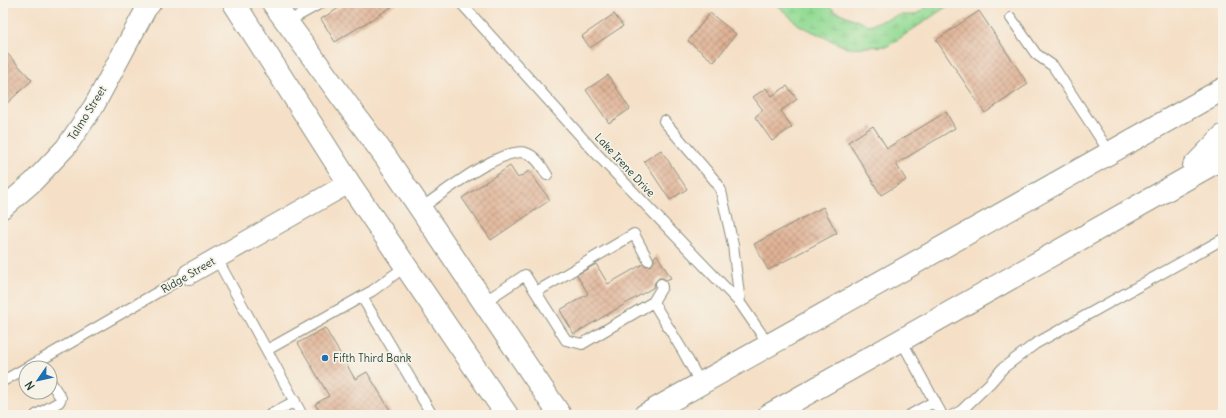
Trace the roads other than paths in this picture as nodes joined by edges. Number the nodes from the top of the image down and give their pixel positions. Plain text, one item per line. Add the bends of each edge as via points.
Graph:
1 (151, 3) edge
2 (234, 3) edge
3 (273, 3) edge
4 (321, 3) edge
5 (461, 3) edge
6 (1011, 18) dead end
7 (287, 22) junction
8 (1223, 89) edge
9 (664, 121) dead end
10 (1223, 136) edge
11 (1110, 153) junction
12 (1223, 158) edge
13 (547, 174) dead end
14 (349, 183) junction
15 (1176, 184) junction
16 (3, 208) edge
17 (421, 208) junction
18 (1223, 239) edge
19 (217, 259) junction
20 (648, 260) dead end
21 (406, 266) junction
22 (189, 274) joint
23 (661, 284) dead end
24 (536, 292) junction
25 (362, 297) junction
26 (484, 302) junction
27 (653, 302) junction
28 (740, 303) junction
29 (902, 340) junction
30 (769, 345) junction
31 (267, 350) junction
32 (48, 360) edge
33 (18, 373) edge
34 (3, 381) edge
35 (701, 384) junction
36 (58, 393) edge
37 (935, 401) junction
38 (295, 402) junction
39 (36, 415) edge
40 (270, 415) edge
41 (302, 415) edge
42 (432, 415) edge
43 (507, 415) edge
44 (560, 415) edge
45 (645, 415) edge
46 (769, 415) edge
47 (910, 415) edge
48 (942, 415) edge
49 (953, 415) edge

1 - 16 street, Talmo Street via 94,106 66,147 33,182
2 - 14 main road
3 - 7 main road
4 - 7 lane
5 - 28 lane, Lake Irene Drive via 594,151
6 - 11 lane via 1036,54 1053,66
7 - 17 main road
8 - 11 main road
9 - 28 lane via 717,183 721,192 733,244
10 - 15 main road
11 - 30 main road
12 - 15 main road
13 - 17 lane via 535,157 521,152 510,154 479,169
14 - 19 street, Ridge Street
14 - 21 main road
15 - 29 main road
17 - 26 main road
18 - 49 lane via 1035,344 1003,368 961,411
19 - 22 street, Ridge Street
19 - 31 lane
20 - 24 lane via 634,234
21 - 25 lane
21 - 43 main road
22 - 32 lane, Ridge Street
23 - 27 lane via 662,287
24 - 26 lane via 524,275
24 - 27 lane via 566,340 582,344
25 - 31 lane
25 - 42 lane
26 - 44 main road
27 - 35 lane
28 - 30 lane, Lake Irene Drive
29 - 37 lane
29 - 46 main road
30 - 35 main road
31 - 38 lane
33 - 34 lane, Ridge Street
35 - 45 main road
36 - 39 lane via 61,398 59,402
37 - 47 lane
37 - 48 lane
38 - 40 lane
38 - 41 lane

